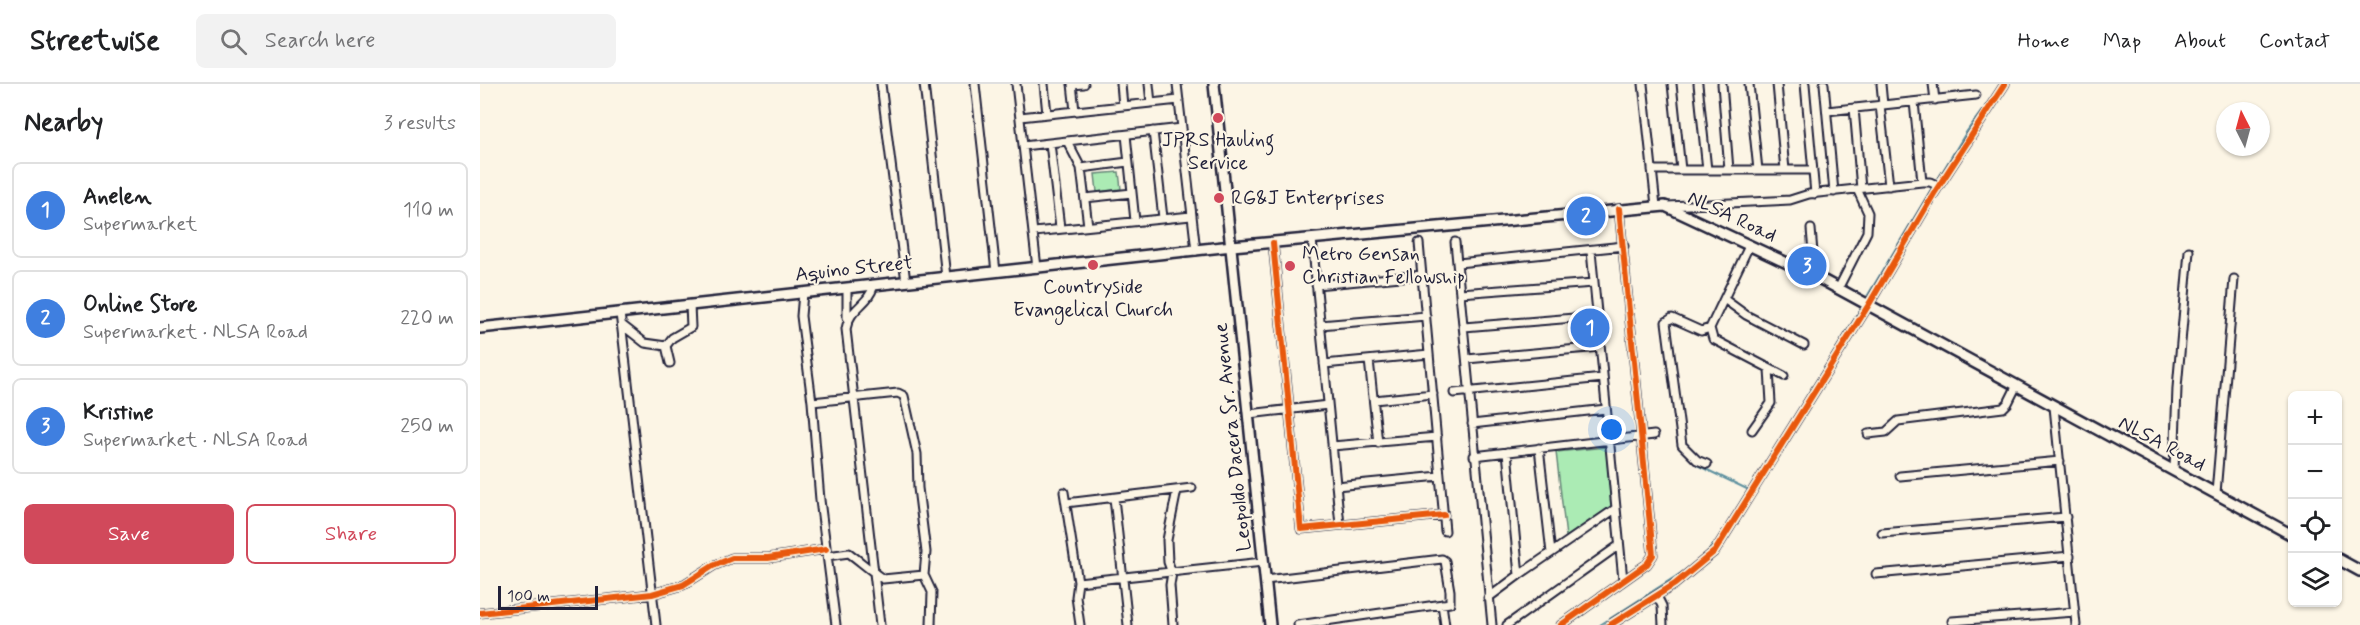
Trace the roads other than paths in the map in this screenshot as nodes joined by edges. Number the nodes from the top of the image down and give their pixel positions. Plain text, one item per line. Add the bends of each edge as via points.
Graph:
1 (881, 84) edge
2 (924, 84) edge
3 (975, 84) edge
4 (1016, 84) edge
5 (1044, 84) edge
6 (1084, 84) edge
7 (1121, 84) edge
8 (1149, 84) edge
9 (1177, 84) edge
10 (1214, 84) edge
11 (1643, 84) edge
12 (1672, 84) edge
13 (1698, 84) edge
14 (1722, 84) edge
15 (1749, 84) edge
16 (1777, 84) edge
17 (1805, 84) edge
18 (1824, 84) edge
19 (1881, 84) edge
20 (1933, 84) edge
21 (2006, 84) edge
22 (1072, 85) edge
23 (1976, 95) dead end
24 (1179, 100) junction
25 (1935, 100) junction
26 (1914, 102) junction
27 (1151, 103) junction
28 (1881, 105) junction
29 (1123, 106) junction
30 (1854, 108) junction
31 (1075, 111) junction
32 (1827, 111) junction
33 (1047, 114) junction
34 (1020, 117) junction
35 (1182, 128) junction
36 (1153, 131) junction
37 (1126, 135) junction
38 (1067, 141) junction
39 (1050, 143) junction
40 (1023, 146) junction
41 (1128, 162) junction
42 (1082, 168) junction
43 (1652, 170) junction
44 (1681, 170) junction
45 (1707, 170) junction
46 (1729, 170) junction
47 (1758, 170) junction
48 (1785, 170) junction
49 (1813, 170) junction
50 (1932, 184) junction
51 (1889, 186) junction
52 (1859, 189) junction
53 (1834, 192) junction
54 (1132, 193) junction
55 (1815, 194) junction
56 (1085, 198) junction
57 (1660, 206) junction
58 (1619, 209) junction
59 (1191, 216) junction
60 (1163, 218) junction
61 (1135, 221) junction
62 (1088, 226) junction
63 (1060, 228) junction
64 (1811, 229) dead end
65 (1034, 232) junction
66 (1312, 239) junction
67 (1455, 242) dead end
68 (1273, 243) junction
69 (1419, 243) dead end
70 (1232, 246) junction
71 (1624, 246) junction
72 (1749, 246) junction
73 (1196, 250) junction
74 (2189, 250) dead end
75 (1591, 251) junction
76 (1458, 263) junction
77 (1038, 268) junction
78 (996, 272) junction
79 (1422, 275) junction
80 (1815, 276) junction
81 (946, 278) junction
82 (2234, 279) dead end
83 (906, 282) junction
84 (1594, 283) junction
85 (874, 285) junction
86 (1316, 285) junction
87 (847, 288) junction
88 (1838, 289) junction
89 (803, 293) junction
90 (1460, 293) junction
91 (1724, 299) junction
92 (1865, 304) junction
93 (690, 305) junction
94 (620, 313) junction
95 (1426, 316) junction
96 (1598, 316) junction
97 (847, 320) junction
98 (622, 324) junction
99 (1320, 325) junction
100 (1464, 327) junction
101 (480, 328) edge
102 (1710, 328) junction
103 (1804, 345) dead end
104 (666, 346) junction
105 (1600, 346) junction
106 (1429, 354) junction
107 (1467, 359) junction
108 (1369, 360) junction
109 (670, 363) dead end
110 (1324, 364) junction
111 (1769, 369) junction
112 (1784, 376) dead end
113 (1603, 378) junction
114 (2016, 387) junction
115 (1468, 392) junction
116 (1454, 393) dead end
117 (1433, 394) junction
118 (854, 397) junction
119 (1374, 400) junction
120 (812, 402) junction
121 (1328, 405) junction
122 (2054, 407) junction
123 (1289, 409) junction
124 (1606, 409) junction
125 (1249, 414) junction
126 (1472, 424) junction
127 (1752, 430) dead end
128 (1868, 434) dead end
129 (1654, 435) dead end
130 (1642, 436) junction
131 (1437, 437) junction
132 (1609, 440) junction
133 (1378, 443) junction
134 (1332, 446) junction
135 (1539, 448) junction
136 (1507, 452) junction
137 (1474, 456) junction
138 (2060, 461) junction
139 (1707, 464) dead end
140 (2174, 471) junction
141 (1440, 476) junction
142 (1899, 476) dead end
143 (1336, 486) junction
144 (1192, 488) dead end
145 (1176, 490) junction
146 (1064, 492) dead end
147 (2216, 493) junction
148 (1114, 498) junction
149 (1066, 503) junction
150 (1615, 509) junction
151 (1443, 515) junction
152 (2066, 517) junction
153 (1340, 525) junction
154 (1445, 531) dead end
155 (2288, 533) edge
156 (1882, 534) dead end
157 (1618, 546) junction
158 (827, 553) junction
159 (1551, 553) junction
160 (2070, 556) junction
161 (1263, 562) junction
162 (2342, 562) edge
163 (874, 569) junction
164 (2360, 571) edge
165 (1172, 573) junction
166 (1876, 574) dead end
167 (924, 575) junction
168 (1518, 575) junction
169 (1124, 576) junction
170 (1265, 580) junction
171 (1623, 580) junction
172 (1078, 582) junction
173 (652, 594) junction
174 (1657, 596) junction
175 (1488, 598) junction
176 (1442, 604) junction
177 (2075, 612) junction
178 (480, 613) edge
179 (1952, 621) dead end
180 (656, 625) edge
181 (836, 625) edge
182 (880, 625) edge
183 (931, 625) edge
184 (1080, 625) edge
185 (1128, 625) edge
186 (1173, 625) edge
187 (1270, 625) edge
188 (1298, 625) edge
189 (1445, 625) edge
190 (1492, 625) edge
191 (1507, 625) edge
192 (1561, 625) edge
193 (1610, 625) edge
194 (1663, 625) edge
195 (2076, 625) edge

1 - 83 street
2 - 81 street
3 - 78 street
4 - 34 street
5 - 33 street
6 - 22 street
7 - 29 street
8 - 27 street
9 - 24 street
10 - 70 main road, Leopoldo Dacera Sr. Avenue
11 - 43 street
12 - 44 street
13 - 45 street
14 - 46 street
15 - 47 street
16 - 48 street
17 - 49 street
18 - 32 street
19 - 28 street
20 - 25 street
21 - 50 street
22 - 31 street
23 - 25 street
24 - 27 street
24 - 35 street
25 - 26 street
26 - 28 street
26 - 50 street
27 - 29 street
28 - 30 street
28 - 51 street
29 - 31 street
30 - 32 street
30 - 52 street
31 - 33 street
32 - 53 street
33 - 34 street
34 - 40 street
35 - 36 street
35 - 59 street
36 - 37 street
36 - 60 street
37 - 38 street
37 - 41 street
38 - 39 street
38 - 42 street
39 - 40 street
39 - 63 street
40 - 65 street
41 - 42 street
41 - 54 street
42 - 56 street
43 - 44 street
43 - 57 street
44 - 45 street
45 - 46 street
46 - 47 street
47 - 48 street
48 - 49 street
49 - 55 street
50 - 51 street
50 - 92 street
51 - 52 street
52 - 53 street
52 - 88 street via 1868,213 1867,232
53 - 55 street
54 - 56 street
54 - 61 street
55 - 57 street via 1790,201
56 - 62 street
57 - 58 main road, NLSA Road
57 - 72 main road, NLSA Road
58 - 66 main road, NLSA Road
58 - 71 street
59 - 60 street
59 - 73 street
60 - 61 street
61 - 62 street
62 - 63 street
63 - 65 street
64 - 80 street
65 - 77 street
66 - 68 main road, NLSA Road
66 - 86 street
67 - 76 street
68 - 70 main road, NLSA Road
68 - 123 street
69 - 79 street
70 - 73 main road, Aquino Street
70 - 125 main road, Leopoldo Dacera Sr. Avenue
71 - 75 street
71 - 130 street
72 - 80 main road, NLSA Road
72 - 91 street
73 - 77 main road, Aquino Street
74 - 140 street
75 - 76 street
75 - 84 street
76 - 90 street
77 - 78 main road, Aquino Street
78 - 81 main road, Aquino Street
79 - 86 street
79 - 95 street
80 - 88 main road, NLSA Road
81 - 83 main road, Aquino Street
82 - 147 street
83 - 85 main road, Aquino Street
84 - 90 street
84 - 96 street
85 - 87 main road, Aquino Street
85 - 97 street via 868,300
86 - 99 street
87 - 89 main road, Aquino Street
87 - 97 street
88 - 92 main road, NLSA Road
89 - 93 main road, Aquino Street
89 - 120 street via 801,316
90 - 100 street
91 - 102 street
91 - 103 street
92 - 114 main road, NLSA Road
92 - 174 street via 1715,551
93 - 94 main road, Aquino Street
93 - 104 street via 691,327
94 - 98 street
94 - 101 main road, Aquino Street
95 - 99 street
95 - 106 street
96 - 100 street
96 - 105 street
97 - 118 street
98 - 104 street via 645,343
98 - 173 street
99 - 110 street
100 - 107 street
102 - 111 street via 1713,339
102 - 139 street via 1701,331 1672,318 1666,322 1682,445
104 - 109 street
105 - 107 street
105 - 113 street
106 - 108 street
106 - 117 street
107 - 115 street
108 - 110 street
108 - 119 street
110 - 121 street
111 - 112 street
111 - 127 street via 1771,403
113 - 115 street
113 - 124 street
114 - 122 main road, NLSA Road
114 - 128 street via 2003,408 1898,421 1886,432
115 - 116 street
115 - 126 street
117 - 119 street
117 - 131 street
118 - 120 street
118 - 163 street
118 - 167 street via 898,393 906,399 917,454 926,552
119 - 133 street
120 - 158 street
121 - 123 street
121 - 134 street
122 - 138 street
122 - 140 main road, NLSA Road
123 - 125 street
123 - 153 street via 1301,529
124 - 126 street
124 - 132 street
125 - 161 main road, Leopoldo Dacera Sr. Avenue
126 - 137 street
129 - 130 street
130 - 132 street
130 - 171 street via 1653,555 1647,564
131 - 133 street
131 - 141 street
132 - 135 street
132 - 150 street
133 - 134 street
134 - 143 street
135 - 136 street
135 - 159 street
136 - 137 street
136 - 168 street
137 - 175 street
138 - 142 street
138 - 152 street
140 - 147 main road, NLSA Road
141 - 143 street
141 - 151 street
143 - 153 street
144 - 145 street
145 - 148 street
145 - 165 street via 1167,540
146 - 149 street
147 - 155 main road, NLSA Road
148 - 149 street
148 - 169 street
149 - 172 street
150 - 157 street
150 - 159 street
151 - 153 street
151 - 154 street
152 - 156 street
152 - 160 street
157 - 171 street
157 - 191 street
158 - 163 street via 849,553
158 - 173 street via 732,558 683,585
158 - 181 street
159 - 168 street
160 - 166 street
160 - 177 street
161 - 165 street
161 - 170 main road, Leopoldo Dacera Sr. Avenue
162 - 164 main road
163 - 167 street via 883,579
163 - 182 street
165 - 169 street
165 - 186 street
167 - 183 street via 932,599
168 - 175 street
169 - 172 street
169 - 185 street
170 - 176 street via 1442,559 1451,600
170 - 187 main road, Leopoldo Dacera Sr. Avenue
171 - 192 street
172 - 184 street
173 - 178 street
173 - 180 street
174 - 193 street
174 - 194 street
175 - 190 street
176 - 188 street
176 - 189 street
177 - 179 street
177 - 195 street

